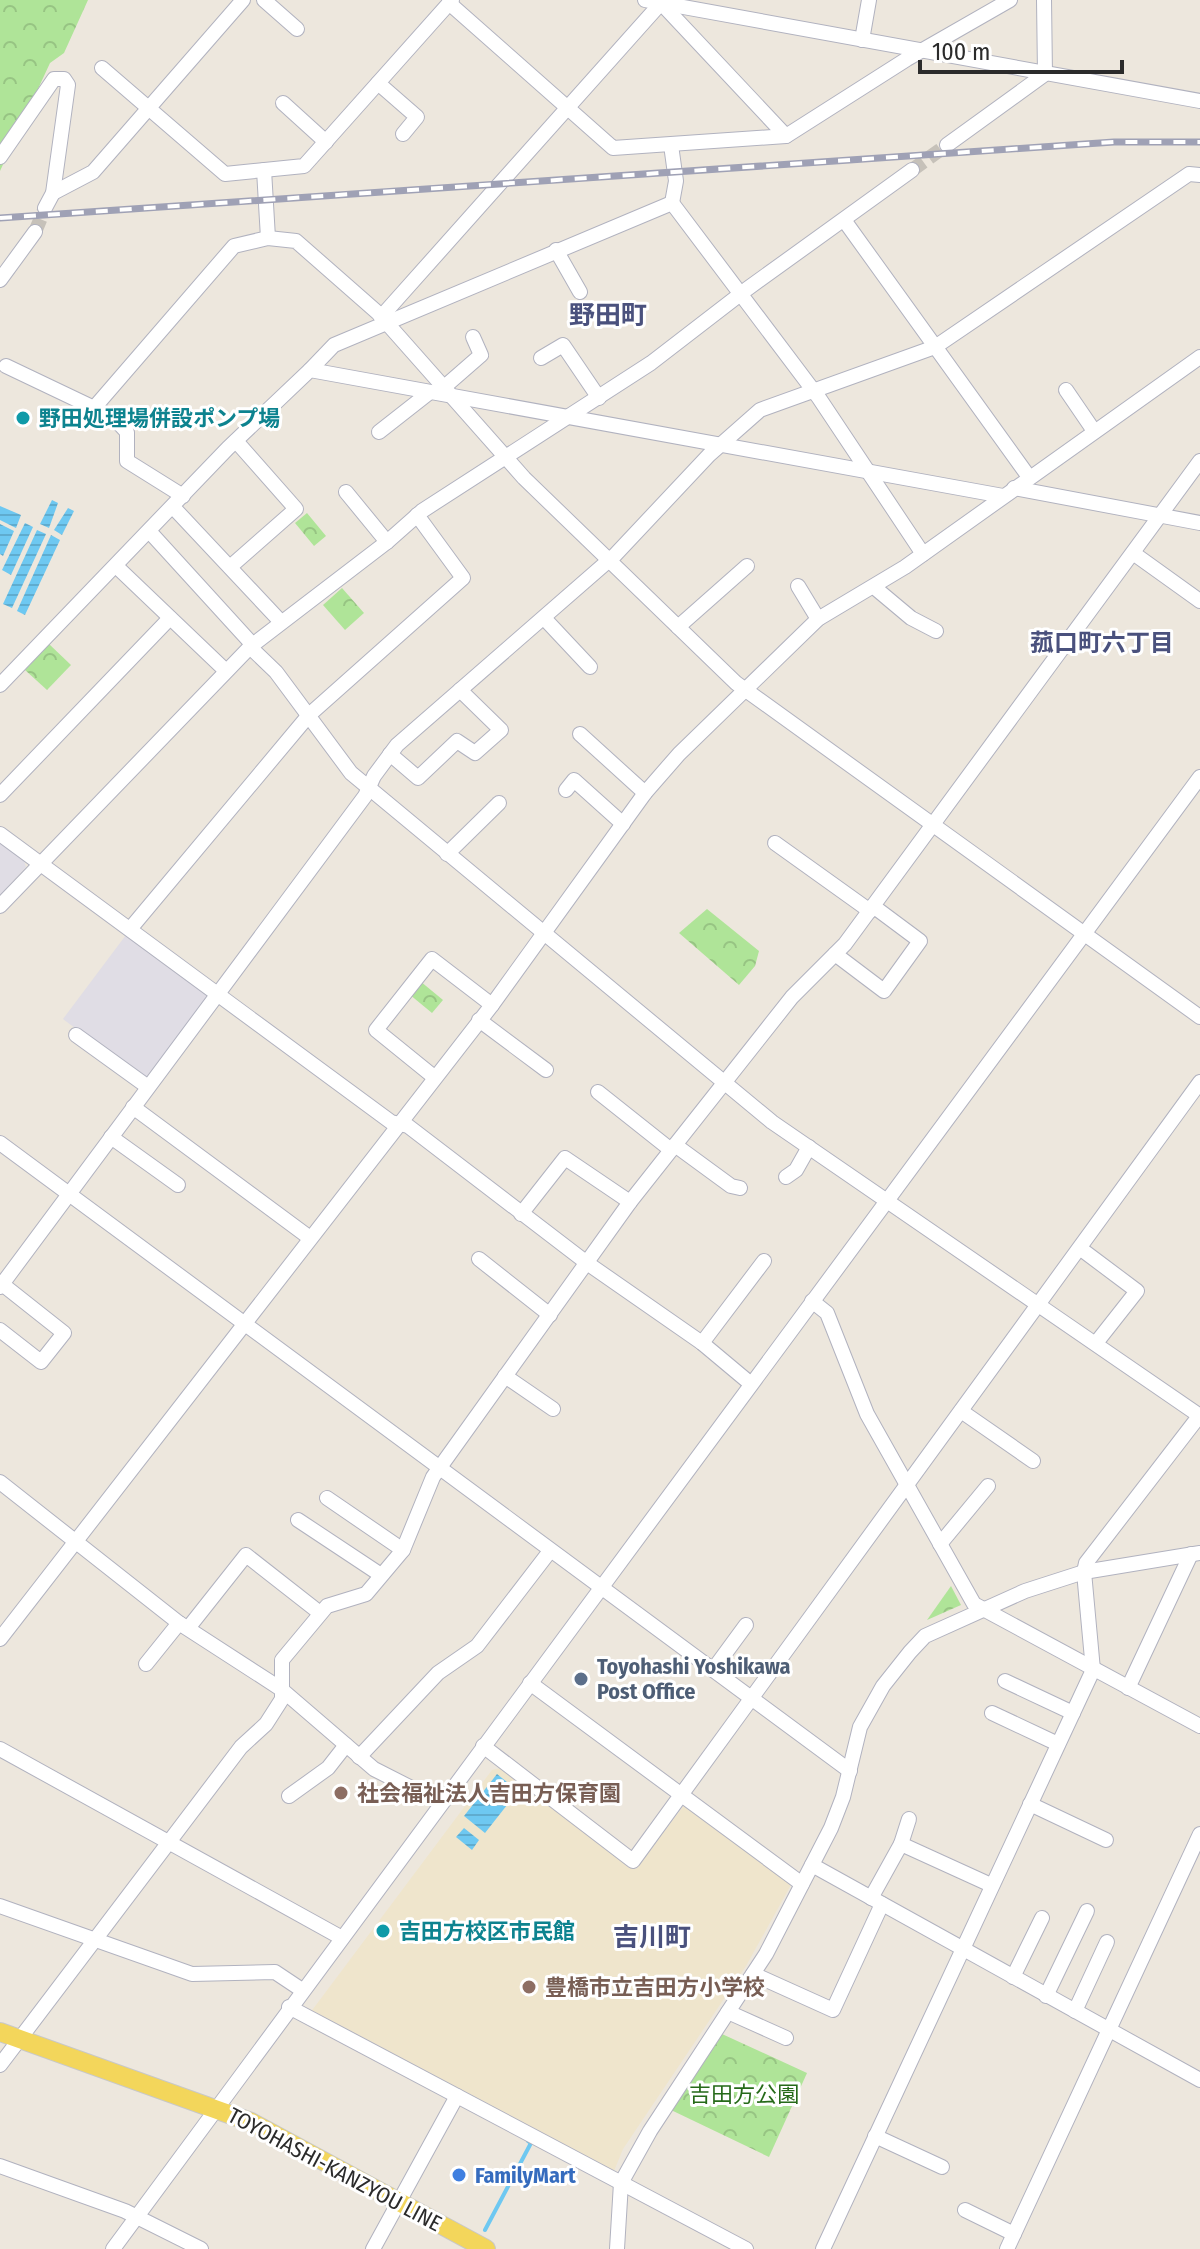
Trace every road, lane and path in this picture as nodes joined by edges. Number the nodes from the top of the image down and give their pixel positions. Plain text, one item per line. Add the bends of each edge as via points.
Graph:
1 (243, 0) edge
2 (264, 0) edge
3 (645, 0) edge
4 (869, 0) edge
5 (1010, 0) edge
6 (1044, 0) edge
7 (450, 1) edge
8 (661, 3) junction
9 (297, 29) dead end
10 (862, 40) junction
11 (920, 51) junction
12 (102, 68) dead end
13 (1045, 74) junction
14 (378, 83) junction
15 (1200, 101) edge
16 (283, 103) dead end
17 (568, 107) junction
18 (148, 109) junction
19 (403, 134) dead end
20 (786, 136) junction
21 (326, 142) junction
22 (671, 145) junction
23 (947, 145) tunnel mouth
24 (0, 157) edge
25 (264, 170) junction
26 (912, 170) tunnel mouth
27 (1200, 175) edge
28 (53, 193) junction
29 (672, 203) junction
30 (45, 208) tunnel mouth
31 (844, 220) junction
32 (35, 232) tunnel mouth
33 (268, 238) junction
34 (556, 250) junction
35 (0, 280) edge
36 (580, 292) dead end
37 (742, 294) junction
38 (383, 320) junction
39 (473, 337) dead end
40 (935, 347) junction
41 (1200, 357) edge
42 (541, 358) dead end
43 (6, 366) dead end
44 (310, 370) junction
45 (812, 389) junction
46 (1066, 390) dead end
47 (440, 392) junction
48 (599, 398) junction
49 (94, 408) junction
50 (570, 417) junction
51 (1094, 431) junction
52 (379, 432) dead end
53 (236, 441) junction
54 (719, 445) junction
55 (505, 459) junction
56 (1200, 461) edge
57 (870, 472) junction
58 (1029, 477) junction
59 (346, 492) dead end
60 (1008, 492) junction
61 (178, 501) junction
62 (417, 515) junction
63 (1160, 515) junction
64 (1200, 523) edge
65 (149, 531) junction
66 (387, 542) junction
67 (1133, 553) junction
68 (923, 554) junction
69 (609, 560) junction
70 (116, 566) junction
71 (747, 566) dead end
72 (230, 567) junction
73 (798, 586) dead end
74 (874, 587) junction
75 (1200, 601) edge
76 (170, 618) junction
77 (544, 618) junction
78 (818, 619) junction
79 (281, 622) junction
80 (678, 627) junction
81 (936, 631) dead end
82 (252, 646) junction
83 (590, 667) dead end
84 (226, 671) junction
85 (0, 685) edge
86 (745, 689) junction
87 (460, 690) junction
88 (309, 715) junction
89 (580, 734) dead end
90 (390, 754) junction
91 (1200, 777) edge
92 (368, 788) junction
93 (566, 790) dead end
94 (645, 793) junction
95 (0, 795) edge
96 (499, 803) dead end
97 (623, 824) junction
98 (933, 824) junction
99 (0, 834) edge
100 (775, 843) dead end
101 (447, 854) junction
102 (41, 862) junction
103 (0, 906) edge
104 (871, 909) junction
105 (130, 929) junction
106 (544, 934) junction
107 (1084, 934) junction
108 (835, 954) junction
109 (218, 992) junction
110 (492, 1005) junction
111 (1200, 1017) edge
112 (479, 1020) junction
113 (76, 1035) dead end
114 (546, 1070) dead end
115 (434, 1077) junction
116 (723, 1081) junction
117 (1200, 1082) edge
118 (148, 1087) junction
119 (598, 1092) dead end
120 (133, 1107) junction
121 (398, 1125) junction
122 (111, 1137) junction
123 (0, 1143) edge
124 (673, 1147) junction
125 (809, 1147) junction
126 (786, 1177) dead end
127 (178, 1185) dead end
128 (740, 1188) dead end
129 (69, 1194) junction
130 (887, 1201) junction
131 (630, 1202) junction
132 (521, 1214) junction
133 (310, 1238) junction
134 (1081, 1249) junction
135 (479, 1259) dead end
136 (764, 1261) dead end
137 (587, 1263) junction
138 (1, 1286) edge
139 (812, 1301) junction
140 (1040, 1304) junction
141 (550, 1315) junction
142 (244, 1324) junction
143 (0, 1330) edge
144 (702, 1343) junction
145 (1096, 1343) junction
146 (505, 1376) junction
147 (751, 1384) junction
148 (553, 1409) dead end
149 (961, 1411) junction
150 (1200, 1415) edge
151 (1033, 1461) dead end
152 (440, 1468) junction
153 (0, 1482) edge
154 (907, 1486) junction
155 (988, 1486) dead end
156 (327, 1498) dead end
157 (298, 1520) dead end
158 (75, 1540) junction
159 (940, 1544) junction
160 (403, 1550) junction
161 (550, 1551) junction
162 (1195, 1554) edge
163 (1084, 1572) junction
164 (381, 1575) junction
165 (601, 1587) junction
166 (982, 1609) junction
167 (320, 1613) junction
168 (184, 1625) junction
169 (746, 1625) dead end
170 (0, 1639) edge
171 (146, 1664) dead end
172 (713, 1670) junction
173 (1093, 1670) junction
174 (1005, 1681) dead end
175 (530, 1683) junction
176 (1128, 1688) junction
177 (281, 1689) junction
178 (752, 1698) junction
179 (992, 1713) dead end
180 (1073, 1713) junction
181 (1200, 1726) edge
182 (1058, 1744) junction
183 (346, 1745) junction
184 (483, 1746) junction
185 (0, 1749) edge
186 (359, 1757) junction
187 (850, 1771) junction
188 (289, 1796) dead end
189 (680, 1796) junction
190 (441, 1803) junction
191 (1030, 1804) junction
192 (909, 1819) dead end
193 (1200, 1834) edge
194 (1106, 1840) dead end
195 (169, 1841) junction
196 (901, 1844) junction
197 (812, 1865) junction
198 (802, 1884) junction
199 (991, 1885) junction
200 (876, 1901) junction
201 (0, 1906) edge
202 (1087, 1911) dead end
203 (1042, 1918) dead end
204 (342, 1938) junction
205 (93, 1940) junction
206 (1107, 1942) dead end
207 (961, 1949) junction
208 (753, 1974) junction
209 (1013, 1977) junction
210 (302, 1990) junction
211 (1046, 1996) junction
212 (289, 2007) junction
213 (1075, 2011) junction
214 (728, 2012) junction
215 (1108, 2030) junction
216 (0, 2032) edge
217 (19, 2038) junction
218 (786, 2038) dead end
219 (0, 2065) edge
220 (1200, 2080) edge
221 (457, 2096) junction
222 (216, 2108) junction
223 (875, 2136) junction
224 (0, 2166) edge
225 (942, 2167) dead end
226 (621, 2183) junction
227 (398, 2202) junction
228 (965, 2210) dead end
229 (137, 2216) junction
230 (1014, 2234) junction
231 (113, 2249) edge
232 (201, 2249) edge
233 (373, 2249) edge
234 (486, 2249) edge
235 (617, 2249) edge
236 (746, 2249) edge
237 (823, 2249) edge
238 (1007, 2249) edge

1 - 18 street
2 - 9 street
3 - 8 street
4 - 10 street
5 - 11 street
6 - 13 street
7 - 14 street
7 - 17 street
8 - 10 street
8 - 17 street
8 - 20 street
10 - 11 street
11 - 13 street
11 - 20 street
12 - 18 street
13 - 15 street
13 - 23 street
14 - 19 street via 417,117
14 - 21 street
16 - 21 street
17 - 22 street via 613,148
17 - 38 street
18 - 25 street via 225,174
18 - 28 street via 86,179
20 - 22 street
21 - 25 street via 304,166
22 - 29 street via 676,181
24 - 28 street via 54,79 64,79 68,85
25 - 33 street
26 - 31 street
27 - 40 street via 1189,174
28 - 30 street
29 - 34 street
29 - 37 street
31 - 37 street
31 - 40 street
32 - 35 street
33 - 38 street via 296,241
33 - 49 street via 234,246
34 - 36 street
34 - 38 street
37 - 45 street
37 - 48 street
38 - 44 street via 334,345
38 - 47 street
39 - 47 street via 481,355
40 - 45 street
40 - 58 street
41 - 51 street
42 - 48 street via 563,345
43 - 49 street
44 - 47 street
44 - 53 street
45 - 54 street via 760,410
45 - 57 street
46 - 51 street
47 - 50 street
47 - 52 street
47 - 55 street
48 - 50 street
49 - 61 street via 125,428 131,466
50 - 54 street
50 - 55 street
51 - 58 street
53 - 61 street
53 - 72 street via 296,509
54 - 57 street
54 - 69 street
55 - 62 street
55 - 69 street
56 - 63 street
57 - 60 street
57 - 68 street
58 - 60 street
59 - 66 street
60 - 63 street
60 - 68 street
61 - 65 street
61 - 72 street
62 - 66 street
62 - 88 street via 463,578
63 - 64 street
63 - 67 street
65 - 70 street
65 - 82 street
66 - 79 street
67 - 75 street
67 - 98 street
68 - 74 street
69 - 77 street
69 - 80 street
70 - 76 street
70 - 85 street
71 - 80 street
72 - 79 street
73 - 78 street
74 - 78 street
74 - 81 street
76 - 84 street
76 - 95 street
77 - 83 street
77 - 87 street
78 - 86 street
79 - 82 street
80 - 86 street
82 - 84 street
82 - 88 street
84 - 102 street
86 - 94 street
86 - 98 street
87 - 90 street
87 - 90 street via 501,730 475,753 457,741 418,778
88 - 92 street
88 - 105 street
89 - 94 street
90 - 92 street
91 - 107 street
92 - 101 street
92 - 109 street
93 - 97 street via 574,780
94 - 97 street
96 - 101 street
97 - 106 street
98 - 104 street
98 - 107 street
99 - 102 street
100 - 104 street
101 - 106 street
102 - 103 street
102 - 105 street
104 - 108 street
104 - 108 street via 920,941 884,991
105 - 109 street
106 - 110 street
106 - 116 street
107 - 111 street
107 - 130 street
108 - 116 street
109 - 118 street
109 - 121 street
110 - 112 street
110 - 115 street via 432,959 376,1030
112 - 114 street
112 - 115 street
113 - 118 street
115 - 121 street
116 - 124 street
116 - 125 street
117 - 134 street
118 - 120 street
119 - 124 street
120 - 122 street
120 - 133 street
121 - 132 street via 408,1126
121 - 133 street
122 - 127 street
122 - 129 street
123 - 129 street
124 - 128 street
124 - 131 street
125 - 126 street
125 - 130 street
129 - 138 street
129 - 142 street
130 - 139 street
130 - 140 street
131 - 132 street via 565,1158
131 - 137 street
132 - 137 street
133 - 142 street
134 - 140 street
134 - 145 street via 1137,1291
135 - 141 street
136 - 144 street
137 - 141 street
137 - 144 street
138 - 143 street via 64,1333 41,1362
139 - 147 street
139 - 154 street via 827,1313 854,1388
140 - 145 street
140 - 149 street
141 - 146 street
142 - 152 street
142 - 158 street
144 - 147 street
145 - 150 street
146 - 148 street
146 - 152 street
147 - 165 street
149 - 151 street
149 - 154 street
150 - 163 street
152 - 160 street
152 - 161 street
153 - 158 street
154 - 159 street
154 - 178 street
155 - 159 street
156 - 160 street
157 - 164 street
158 - 168 street
158 - 170 street
159 - 166 street via 974,1604
160 - 164 street
161 - 165 street
161 - 186 street via 477,1646 438,1673
162 - 163 street
162 - 176 street
163 - 166 street
163 - 173 street
164 - 167 street via 366,1594
165 - 172 street
165 - 175 street
166 - 173 street
166 - 187 street via 925,1636 901,1663 860,1727
167 - 168 street via 246,1555
167 - 177 street via 282,1660
168 - 171 street
168 - 177 street
169 - 172 street
172 - 178 street
173 - 176 street
173 - 180 street
174 - 180 street
175 - 184 street
175 - 189 street
176 - 181 street
177 - 183 street
177 - 195 street via 275,1713 241,1747
178 - 187 street
178 - 189 street
179 - 182 street
180 - 182 street
182 - 191 street
183 - 186 street
183 - 188 street via 328,1768
184 - 189 street via 633,1861
184 - 190 street
185 - 195 street
186 - 190 street
187 - 197 street
189 - 198 street
190 - 204 street
191 - 194 street
191 - 199 street
192 - 196 street
193 - 215 street
195 - 204 street
195 - 205 street
196 - 199 street
196 - 200 street
197 - 198 street
197 - 200 street
198 - 208 street
199 - 207 street
200 - 207 street
200 - 208 street via 833,2010
201 - 205 street
202 - 211 street
203 - 209 street
204 - 210 street
205 - 210 street via 192,1974 275,1972
205 - 217 street
206 - 213 street
207 - 209 street
207 - 223 street
208 - 214 street
209 - 211 street
210 - 212 street
211 - 213 street
212 - 221 street
212 - 222 street
213 - 215 street
214 - 218 street
214 - 226 street
215 - 220 street
215 - 230 street
216 - 217 main road, TOYOHASHI-KANZYOU LINE
217 - 219 street
217 - 222 main road, TOYOHASHI-KANZYOU LINE
221 - 226 street
221 - 227 street
222 - 227 main road, TOYOHASHI-KANZYOU LINE
222 - 229 street
223 - 225 street
223 - 237 street
224 - 229 street
226 - 235 street
226 - 236 street
227 - 233 street
227 - 234 main road, TOYOHASHI-KANZYOU LINE
228 - 230 street
229 - 231 street
229 - 232 street
230 - 238 street

